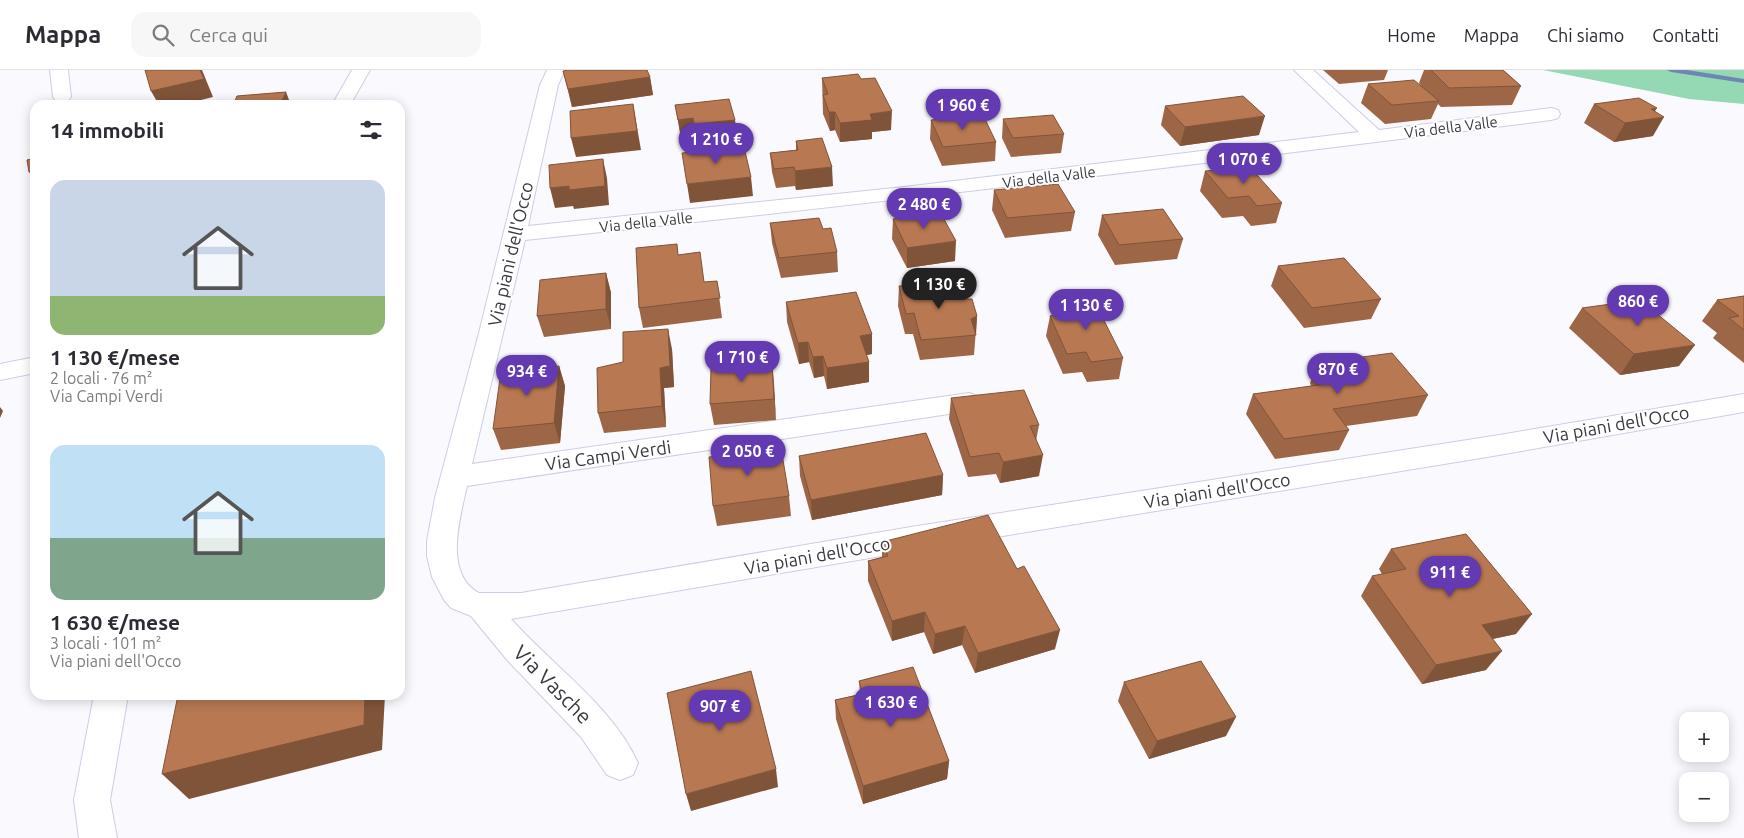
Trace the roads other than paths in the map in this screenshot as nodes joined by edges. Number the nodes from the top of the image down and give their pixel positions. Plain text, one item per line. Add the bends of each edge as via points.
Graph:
1 (59, 70) edge
2 (360, 70) edge
3 (556, 70) edge
4 (1303, 70) edge
5 (62, 97) dead end
6 (344, 100) edge
7 (1551, 114) dead end
8 (1374, 136) junction
9 (515, 234) junction
10 (30, 366) edge
11 (0, 372) edge
12 (969, 402) edge
13 (1744, 403) edge
14 (456, 477) junction
15 (482, 607) junction
16 (110, 700) edge
17 (620, 763) dead end
18 (98, 838) edge

1 - 5 street
2 - 6 street
3 - 9 street, Via piani dell'Occo
4 - 8 street
7 - 8 street, Via della Valle
8 - 9 street, Via della Valle via 1045,178
9 - 14 street, Via piani dell'Occo
10 - 11 street
12 - 14 street, Via Campi Verdi
13 - 15 street, Via piani dell'Occo via 521,606
14 - 15 street, Via piani dell'Occo via 442,542 444,564 449,582 460,599
15 - 17 street, Via Vasche via 503,634 598,730
16 - 18 street via 92,800

